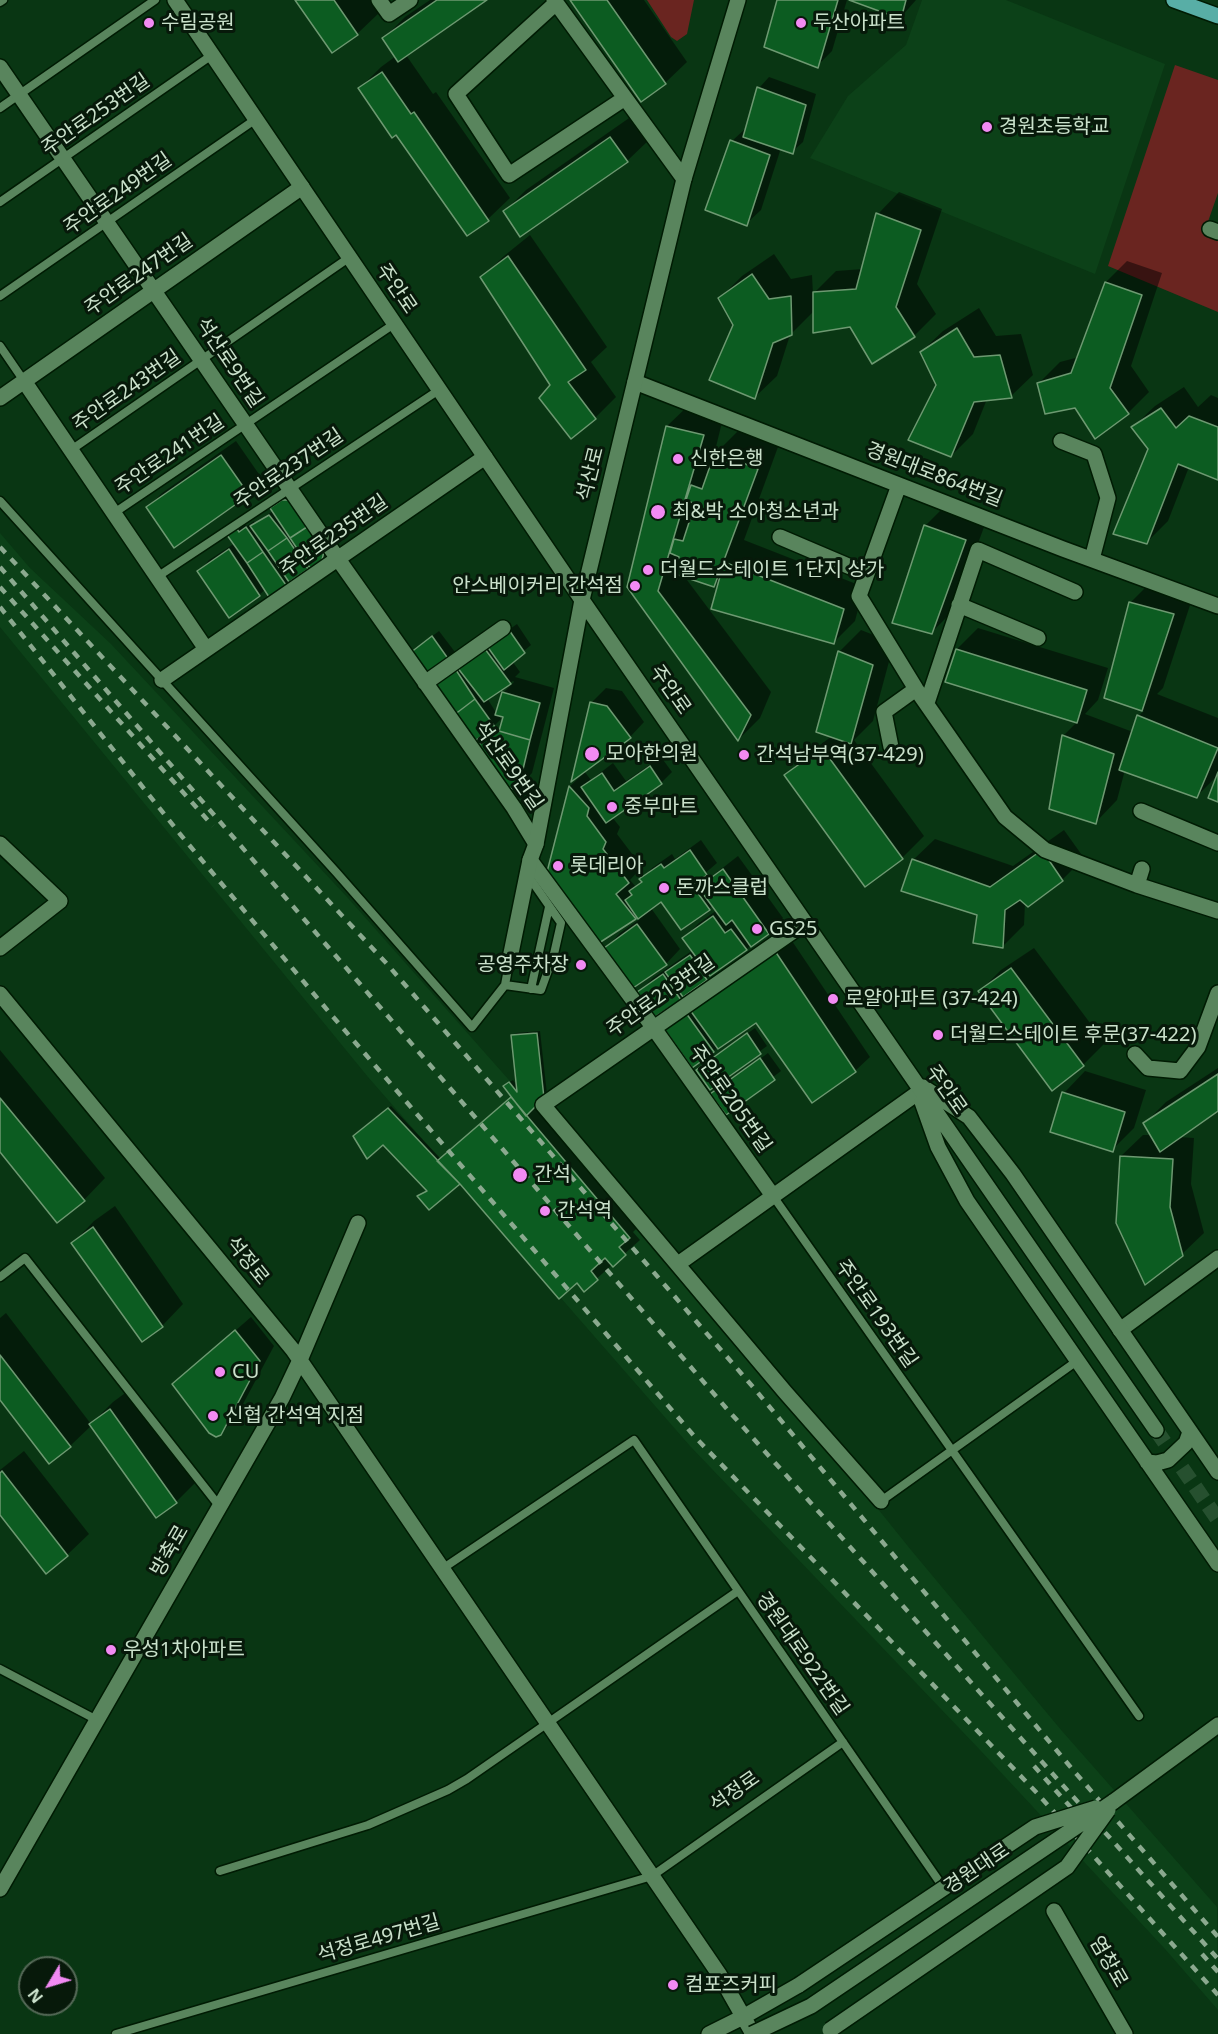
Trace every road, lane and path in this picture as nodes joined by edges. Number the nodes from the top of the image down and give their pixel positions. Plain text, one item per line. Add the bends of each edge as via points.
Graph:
1 (154, 0) edge
2 (175, 0) edge
3 (379, 0) edge
4 (410, 0) edge
5 (738, 0) edge
6 (1174, 0) edge
7 (555, 1) edge
8 (1218, 16) edge
9 (212, 55) junction
10 (0, 67) edge
11 (19, 94) junction
12 (625, 98) junction
13 (0, 108) edge
14 (256, 119) junction
15 (63, 159) junction
16 (684, 179) junction
17 (302, 187) junction
18 (0, 202) edge
19 (106, 222) junction
20 (350, 257) junction
21 (154, 291) junction
22 (0, 296) edge
23 (394, 324) junction
24 (0, 346) edge
25 (201, 360) junction
26 (24, 381) junction
27 (635, 382) junction
28 (439, 390) junction
29 (0, 398) edge
30 (245, 424) junction
31 (1061, 441) dead end
32 (71, 450) junction
33 (485, 457) junction
34 (899, 485) junction
35 (289, 489) junction
36 (0, 501) edge
37 (114, 513) junction
38 (780, 537) dead end
39 (338, 559) junction
40 (1092, 559) junction
41 (867, 574) junction
42 (157, 577) junction
43 (1075, 592) dead end
44 (582, 600) junction
45 (1217, 601) edge
46 (959, 605) junction
47 (503, 628) dead end
48 (1038, 638) dead end
49 (206, 649) junction
50 (162, 680) junction
51 (425, 683) junction
52 (916, 689) junction
53 (927, 703) junction
54 (891, 747) dead end
55 (1142, 811) dead end
56 (1218, 843) edge
57 (0, 844) edge
58 (536, 844) junction
59 (528, 867) junction
60 (1143, 869) dead end
61 (1137, 885) junction
62 (549, 907) junction
63 (1218, 911) edge
64 (805, 923) junction
65 (0, 948) edge
66 (509, 963) joint
67 (505, 985) junction
68 (531, 989) junction
69 (1218, 993) edge
70 (0, 994) edge
71 (653, 1027) junction
72 (1135, 1054) dead end
73 (917, 1087) junction
74 (773, 1196) junction
75 (358, 1224) dead end
76 (1218, 1258) edge
77 (678, 1264) junction
78 (0, 1277) edge
79 (1120, 1330) junction
80 (300, 1360) junction
81 (1077, 1361) junction
82 (1156, 1430) tunnel mouth
83 (1190, 1432) junction
84 (951, 1450) junction
85 (1147, 1462) junction
86 (1218, 1472) edge
87 (881, 1501) joint
88 (220, 1507) junction
89 (1218, 1564) edge
90 (442, 1569) junction
91 (738, 1591) junction
92 (0, 1669) edge
93 (1139, 1716) dead end
94 (97, 1720) junction
95 (548, 1723) junction
96 (1218, 1725) edge
97 (843, 1742) junction
98 (1113, 1802) junction
99 (220, 1870) dead end
100 (652, 1876) junction
101 (943, 1887) junction
102 (0, 1889) edge
103 (1054, 1911) dead end
104 (743, 2017) junction
105 (826, 2033) edge
106 (117, 2034) edge
107 (709, 2034) edge
108 (753, 2034) edge
109 (1125, 2034) edge

1 - 11 lane
2 - 9 street, 주안로
3 - 4 street via 389,14
5 - 16 street, 석산로
6 - 8 main road
7 - 12 street
7 - 12 street via 456,94 509,175
9 - 14 street, 주안로
9 - 15 lane, 주안로253번길
10 - 11 street, 석산로9번길
11 - 13 lane
11 - 15 street, 석산로9번길
12 - 16 street
14 - 17 street, 주안로
14 - 19 lane, 주안로249번길
15 - 18 lane, 주안로253번길
15 - 19 street, 석산로9번길
16 - 27 street, 석산로
17 - 20 street, 주안로
17 - 21 street, 주안로247번길
19 - 21 street, 석산로9번길
19 - 22 lane, 주안로249번길
20 - 23 street, 주안로
20 - 25 lane, 주안로243번길
21 - 25 street, 석산로9번길
21 - 26 street, 주안로247번길
23 - 28 street, 주안로
23 - 30 lane, 주안로241번길
24 - 26 lane
25 - 30 street, 석산로9번길
25 - 32 lane, 주안로243번길
26 - 29 street, 주안로247번길
26 - 32 street
27 - 34 street, 경원대로864번길
27 - 44 street, 석산로
28 - 33 street, 주안로
28 - 35 lane, 주안로237번길
30 - 35 street, 석산로9번길
30 - 37 lane, 주안로241번길
31 - 40 street via 1094,454 1108,498
32 - 37 street
33 - 39 street, 주안로235번길
33 - 44 street, 주안로
34 - 40 street, 경원대로864번길
34 - 41 street
35 - 39 street, 석산로9번길
35 - 42 lane, 주안로237번길
36 - 50 lane
37 - 42 street
38 - 41 street
39 - 49 street, 주안로235번길
39 - 51 street, 석산로9번길
40 - 45 street, 경원대로864번길
41 - 52 street via 859,596
42 - 49 street
43 - 46 street via 978,550
44 - 58 street, 석산로
44 - 64 street, 주안로
46 - 48 street
46 - 53 street
47 - 51 street
49 - 50 street, 주안로235번길
50 - 67 lane via 472,1027
51 - 58 street, 석산로9번길
52 - 53 street
52 - 54 street via 884,712
53 - 61 street via 1005,817 1045,850
55 - 56 street
57 - 65 street via 60,901
58 - 59 street, 석산로
59 - 62 lane
59 - 66 street, 석산로
59 - 71 street, 주안로205번길
60 - 61 street
61 - 63 street
62 - 68 lane
62 - 68 lane via 561,923 541,990
64 - 71 street, 주안로213번길
64 - 73 street, 주안로
66 - 67 lane
67 - 68 lane
69 - 72 street via 1198,1047 1180,1071 1148,1068
70 - 80 street, 석정로
71 - 74 street, 주안로205번길
71 - 77 street, 주안로213번길 via 543,1105
73 - 74 street
73 - 79 street via 969,1118 1013,1174
73 - 81 street via 938,1147 967,1202
73 - 82 street, 주안로
74 - 77 street
74 - 84 lane, 주안로193번길
75 - 80 street, 방축로
76 - 79 street
77 - 87 street
78 - 88 lane via 25,1258
79 - 83 street
80 - 88 street, 방축로
80 - 90 street, 석정로
81 - 84 lane
81 - 85 street
83 - 85 street via 1186,1443 1168,1460
83 - 86 street
84 - 87 lane
84 - 93 lane
85 - 89 street
88 - 94 street, 방축로
90 - 91 lane, 경원대로922번길 via 634,1440
90 - 95 street, 석정로
91 - 95 lane
91 - 97 lane, 경원대로922번길
92 - 94 lane
94 - 102 street, 방축로
95 - 99 lane via 448,1790 368,1825
95 - 100 street, 석정로
96 - 98 street, 경원대로
97 - 100 lane, 석정로
97 - 101 lane, 경원대로922번길
98 - 101 street, bridge via 1035,1827
98 - 105 street, bridge via 1067,1867
98 - 108 street, 경원대로, bridge via 820,1999
100 - 104 street, 석정로
100 - 106 lane, 석정로497번길
101 - 104 street, bridge via 799,1985
103 - 109 street, 염창로
104 - 107 street
104 - 108 street, 석정로

